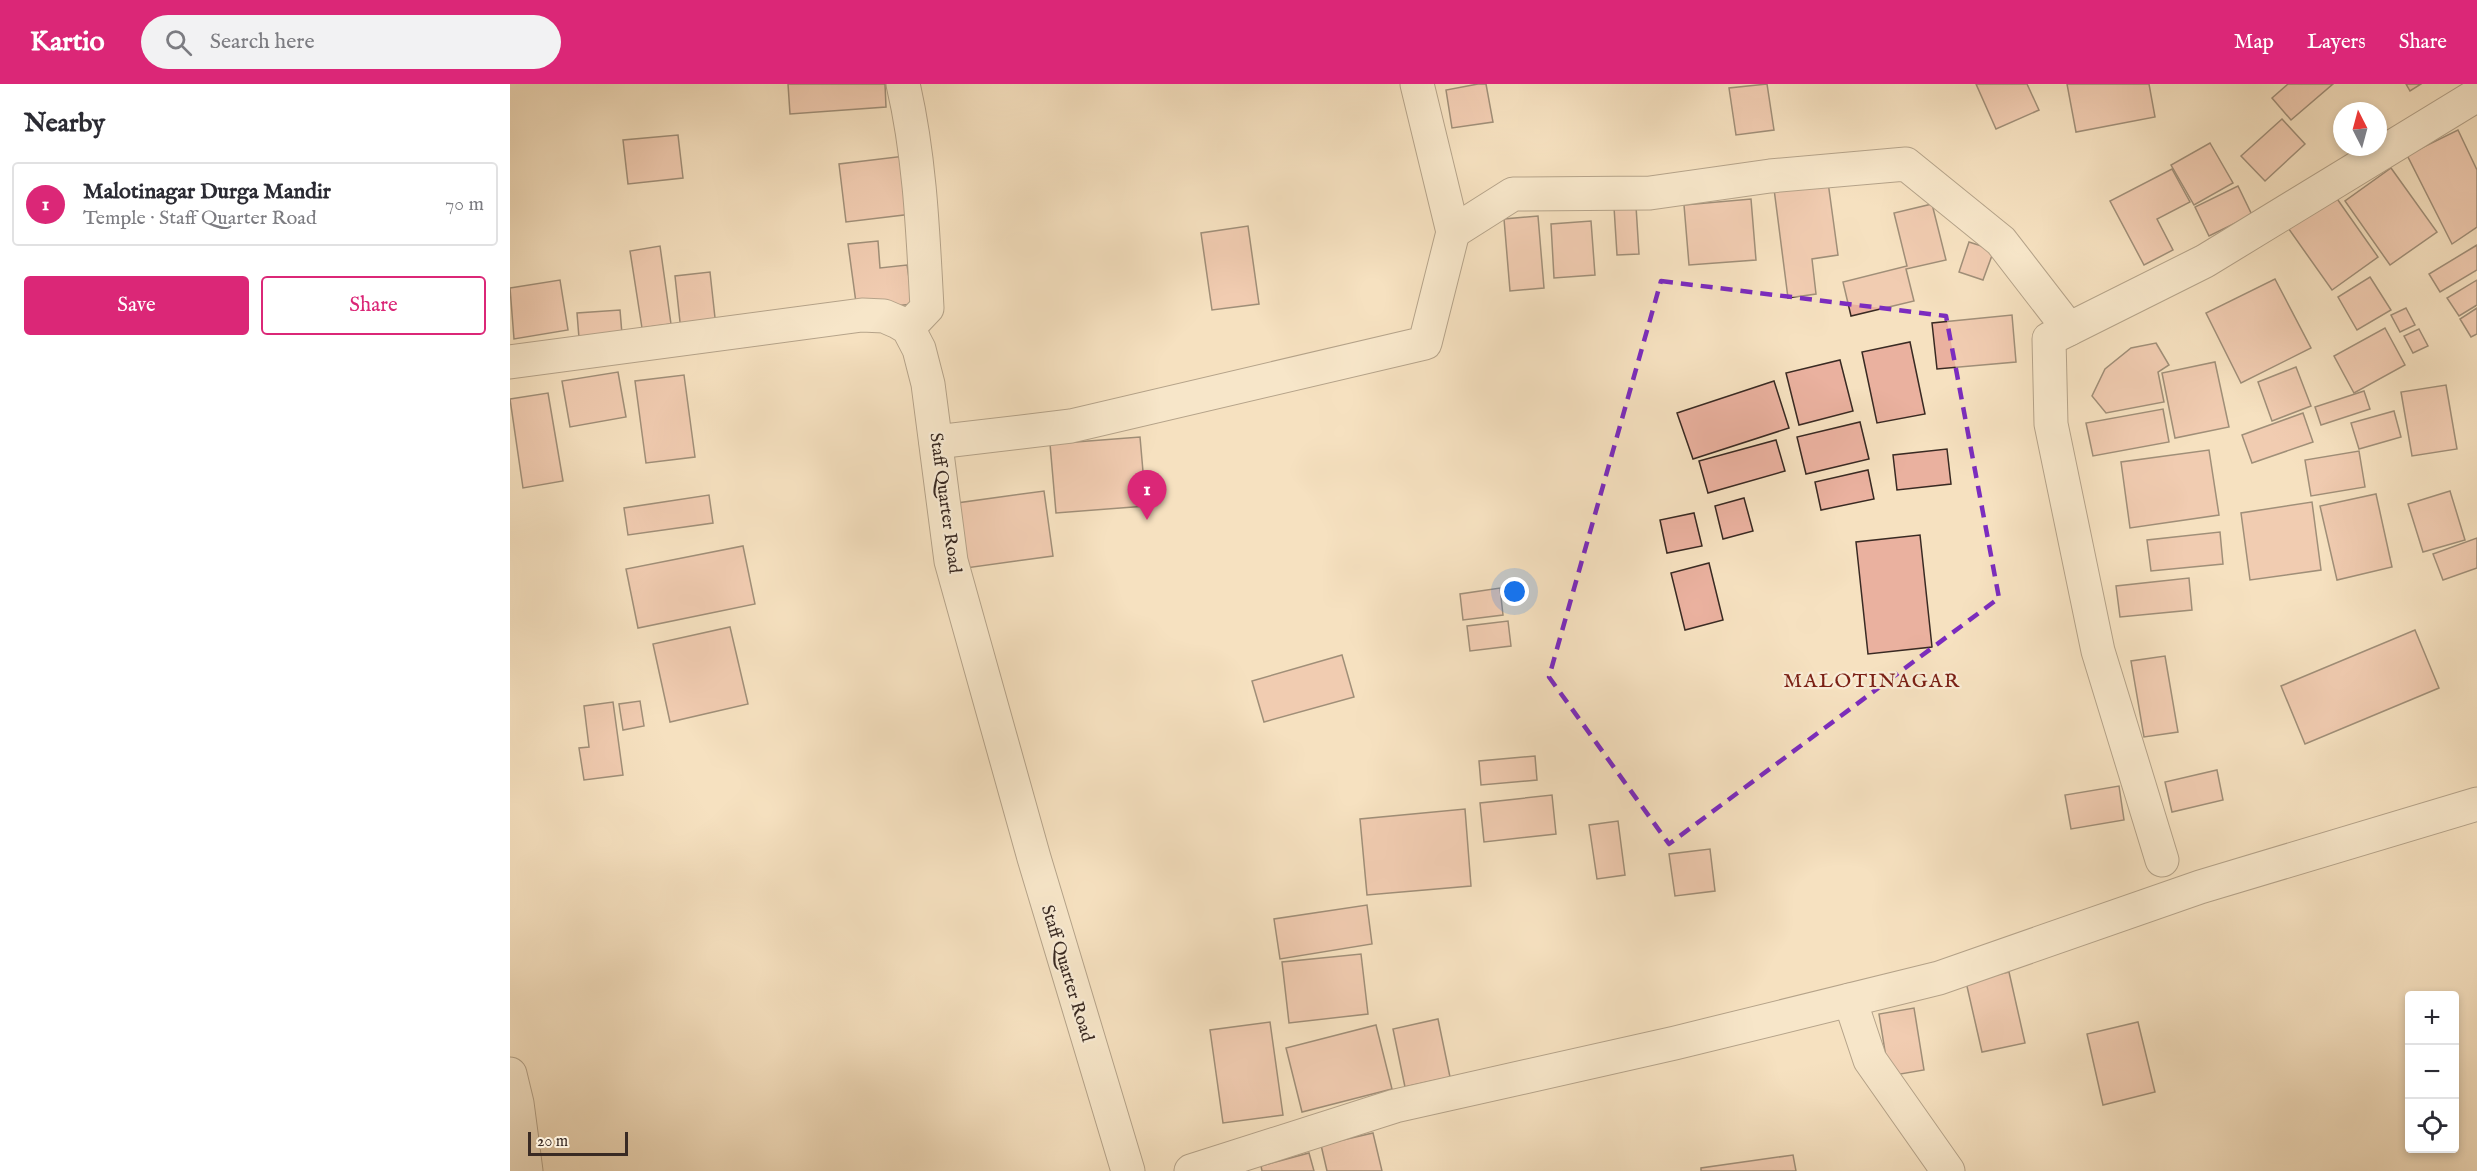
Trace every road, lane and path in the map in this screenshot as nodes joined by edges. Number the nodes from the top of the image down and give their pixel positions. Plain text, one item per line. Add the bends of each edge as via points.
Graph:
1 (903, 84) edge
2 (1416, 84) edge
3 (2477, 95) edge
4 (1453, 232) junction
5 (908, 328) junction
6 (2069, 329) junction
7 (510, 362) edge
8 (936, 442) junction
9 (2477, 804) edge
10 (2162, 860) dead end
11 (1850, 1000) junction
12 (510, 1074) edge
13 (526, 1171) edge
14 (1128, 1171) edge
15 (1191, 1171) edge
16 (1948, 1171) edge

1 - 5 street via 923,223 927,308
2 - 4 street
3 - 6 street via 2205,261
4 - 6 street via 1513,194 1650,193 1770,176 1906,164 2001,241
4 - 8 street via 1425,343 1071,426
5 - 7 street via 884,316 862,315
5 - 8 street, Staff Quarter Road via 922,358
6 - 10 street via 2049,339 2051,424 2098,651
8 - 14 street, Staff Quarter Road via 951,561 1034,858
9 - 11 street via 2200,887 1939,978
11 - 15 street via 1395,1106
11 - 16 street via 1870,1060
12 - 13 street

